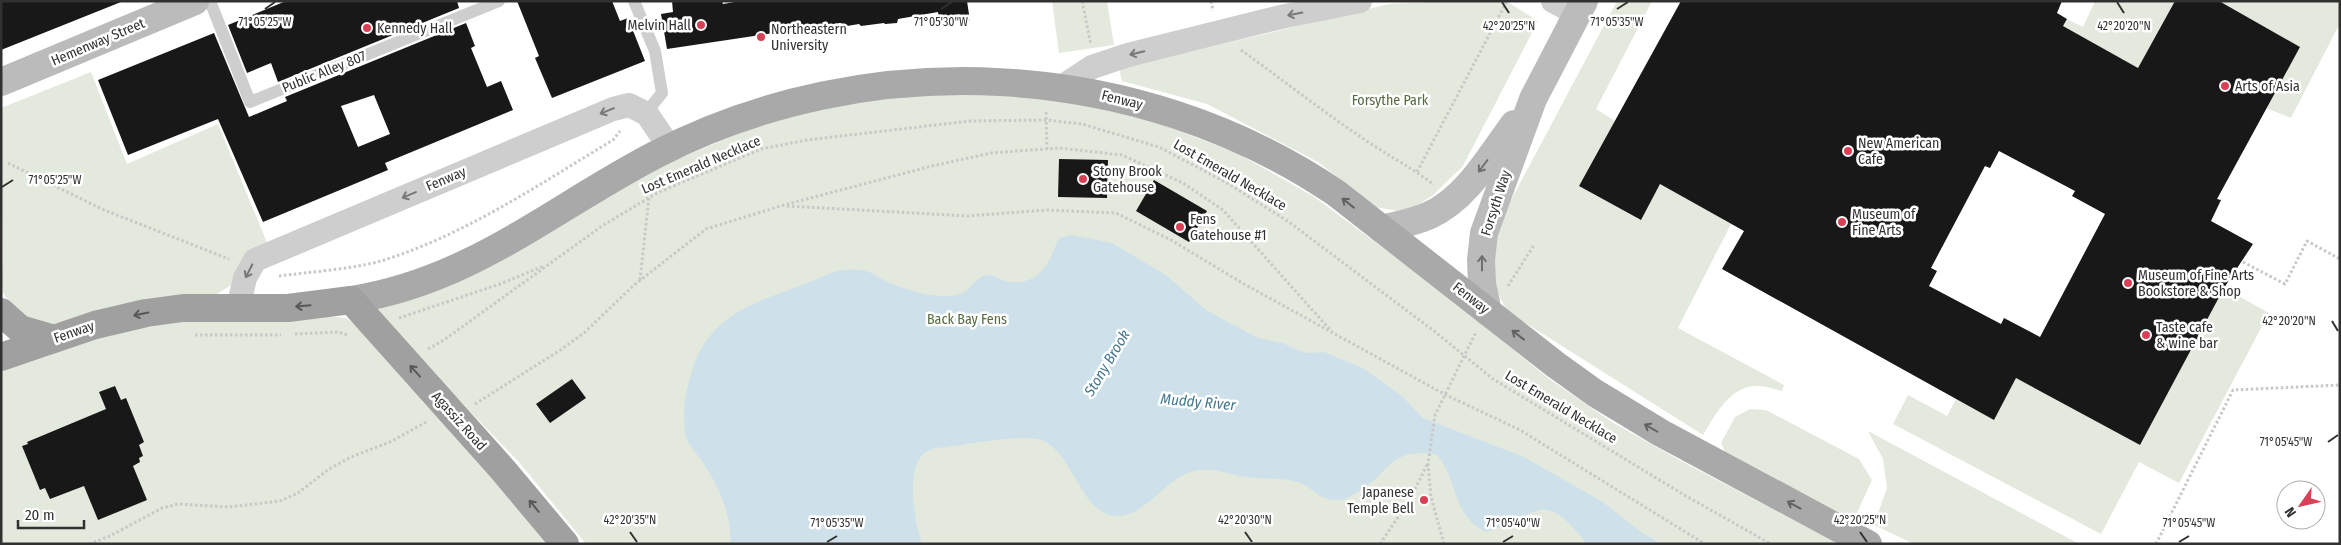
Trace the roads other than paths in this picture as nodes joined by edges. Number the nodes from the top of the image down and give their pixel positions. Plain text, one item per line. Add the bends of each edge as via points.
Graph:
1 (195, 1) edge
2 (210, 1) edge
3 (498, 1) edge
4 (634, 1) edge
5 (1360, 1) edge
6 (1553, 1) edge
7 (1581, 8) edge
8 (1, 82) edge
9 (1060, 88) junction
10 (1533, 99) junction
11 (644, 112) junction
12 (670, 148) junction
13 (1382, 229) junction
14 (351, 300) junction
15 (238, 308) junction
16 (1, 312) edge
17 (1484, 318) junction
18 (54, 339) junction
19 (1, 357) edge
20 (565, 544) edge
21 (1868, 544) edge

1 - 8 main road, Hemenway Street
2 - 3 lane, Public Alley 807 via 250,102
4 - 11 lane via 655,51 662,93
5 -> 9 street via 1128,55 1092,68
6 - 7 street
7 - 10 main road, Forsyth Way
9 - 12 main road, Fenway via 951,80 874,87 775,107
13 -> 9 main road, Fenway via 1336,193 1302,172 1227,134 1133,103
10 -> 13 main road, Forsyth Way via 1475,176 1449,202 1424,218
17 -> 10 main road, Forsyth Way via 1481,260 1484,233
11 - 12 street
11 -> 15 street, Fenway via 629,105 613,108 255,260 245,278
12 - 14 main road, Fenway via 468,264 396,290
13 - 17 main road, Fenway
14 -> 15 highway, Fenway via 288,308
20 -> 14 highway, Agassiz Road via 524,493
15 -> 18 highway, Fenway via 183,308 146,313 107,321
16 - 18 highway via 23,330
21 -> 17 main road, Fenway via 1630,415
18 - 19 highway, Fenway

